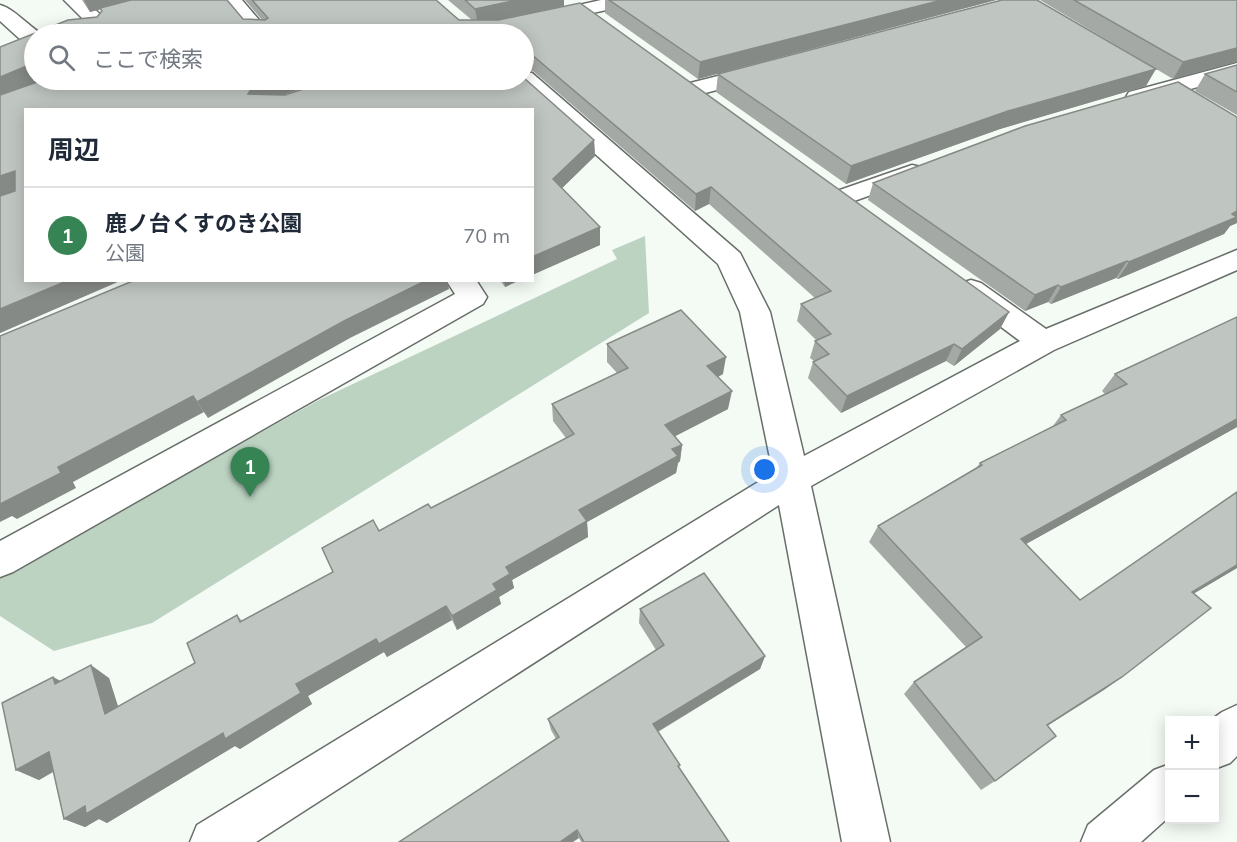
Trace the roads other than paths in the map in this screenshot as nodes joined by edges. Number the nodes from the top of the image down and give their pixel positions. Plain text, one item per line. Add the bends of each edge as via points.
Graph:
1 (73, 0) edge
2 (232, 0) edge
3 (626, 0) edge
4 (578, 5) edge
5 (0, 11) edge
6 (116, 14) edge
7 (458, 21) edge
8 (90, 24) edge
9 (100, 24) edge
10 (252, 24) edge
11 (462, 24) edge
12 (510, 24) edge
13 (611, 29) edge
14 (24, 33) edge
15 (784, 65) edge
16 (1237, 69) edge
17 (1160, 82) junction
18 (534, 87) edge
19 (1112, 105) edge
20 (1198, 105) edge
21 (722, 110) edge
22 (932, 165) edge
23 (844, 198) edge
24 (1237, 259) edge
25 (948, 273) edge
26 (462, 282) edge
27 (1042, 342) junction
28 (792, 479) junction
29 (0, 560) edge
30 (1237, 727) edge
31 (1219, 743) edge
32 (1165, 790) edge
33 (214, 842) edge
34 (866, 842) edge
35 (1105, 842) edge

1 - 8 street
2 - 10 street
3 - 4 street
4 - 12 street
4 - 13 street
5 - 14 street
6 - 9 street
7 - 11 street
15 - 21 street via 685,83
16 - 17 street
17 - 19 street
17 - 20 street
18 - 28 street via 730,260 755,312
22 - 23 street
24 - 27 street
25 - 27 street
26 - 29 street via 473,297
27 - 28 street
28 - 33 street
28 - 34 street
30 - 31 street
32 - 35 street

